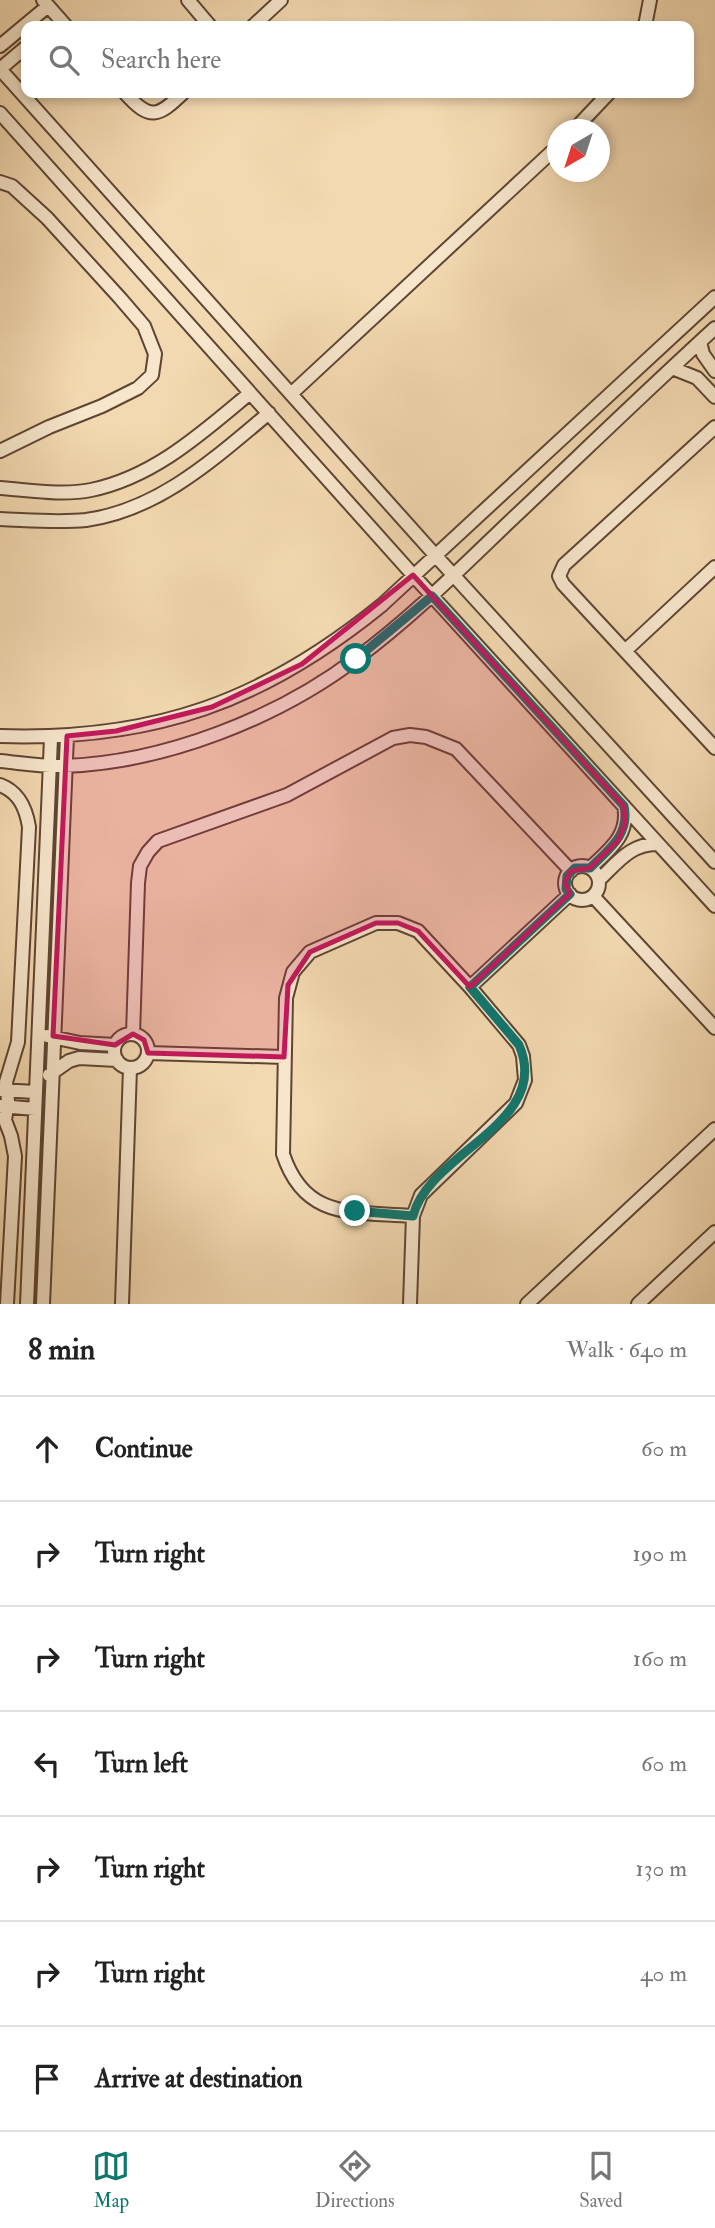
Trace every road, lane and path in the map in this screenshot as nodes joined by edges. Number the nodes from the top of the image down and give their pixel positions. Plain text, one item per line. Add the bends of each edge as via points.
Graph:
1 (188, 0) edge
2 (281, 0) edge
3 (650, 0) edge
4 (45, 3) edge
5 (27, 21) edge
6 (56, 21) edge
7 (206, 21) edge
8 (258, 21) edge
9 (646, 21) edge
10 (21, 26) edge
11 (0, 47) edge
12 (21, 51) edge
13 (0, 69) edge
14 (21, 92) edge
15 (26, 98) edge
16 (130, 98) edge
17 (177, 98) edge
18 (604, 98) edge
19 (0, 113) edge
20 (585, 119) edge
21 (547, 156) edge
22 (0, 182) edge
23 (715, 297) edge
24 (715, 328) edge
25 (700, 342) junction
26 (672, 368) junction
27 (712, 368) edge
28 (697, 377) junction
29 (250, 393) junction
30 (291, 394) junction
31 (715, 397) edge
32 (269, 413) junction
33 (715, 427) edge
34 (0, 451) edge
35 (0, 488) edge
36 (0, 519) edge
37 (435, 555) junction
38 (715, 567) edge
39 (413, 575) junction
40 (454, 575) junction
41 (432, 596) junction
42 (625, 651) junction
43 (0, 736) edge
44 (66, 736) junction
45 (51, 738) junction
46 (712, 739) edge
47 (0, 761) edge
48 (50, 766) junction
49 (65, 766) junction
50 (0, 785) edge
51 (624, 806) junction
52 (618, 841) junction
53 (658, 844) junction
54 (629, 852) junction
55 (715, 862) edge
56 (590, 868) junction
57 (570, 871) junction
58 (599, 880) junction
59 (570, 894) junction
60 (593, 896) junction
61 (715, 906) edge
62 (470, 987) junction
63 (715, 1028) edge
64 (133, 1034) junction
65 (53, 1036) junction
66 (38, 1040) junction
67 (80, 1043) junction
68 (115, 1045) junction
69 (148, 1053) junction
70 (284, 1057) junction
71 (79, 1058) junction
72 (117, 1060) junction
73 (130, 1068) junction
74 (36, 1069) junction
75 (51, 1074) junction
76 (3, 1090) edge
77 (35, 1092) junction
78 (3, 1107) edge
79 (34, 1108) junction
80 (715, 1129) edge
81 (413, 1216) junction
82 (715, 1232) edge
83 (8, 1304) edge
84 (27, 1304) edge
85 (43, 1304) edge
86 (122, 1304) edge
87 (410, 1304) edge
88 (527, 1304) edge
89 (638, 1304) edge

1 - 7 street
2 - 8 street
3 - 9 street
4 - 5 street
4 - 6 street
10 - 11 street
12 - 13 street
13 - 14 street
15 - 30 street
16 - 17 street via 150,113 163,111
18 - 20 street
19 - 29 street
21 - 30 street
22 - 34 street via 27,199 89,262 144,326 155,354 152,375 138,388
23 - 37 street
24 - 25 street
25 - 26 street
25 - 27 street
26 - 28 street
26 - 40 street
27 - 28 street
28 - 31 street
29 - 32 street
29 - 35 street via 182,448 126,480 77,491
30 - 37 street
32 - 36 street via 202,469 130,508 84,520
32 - 39 street
33 - 42 street via 559,572 563,584
37 - 39 street
37 - 40 street
38 - 42 street
39 - 41 street
39 - 44 street via 343,636 258,687 165,721
40 - 41 street
40 - 55 street
41 - 49 street via 356,659 267,712 169,749
41 - 51 street
42 - 46 street
43 - 45 street
44 - 45 street
44 - 49 street
45 - 48 street
47 - 48 street
48 - 49 street
48 - 66 street
49 - 65 street
50 - 76 street via 18,797 29,827 18,1042
51 - 52 street via 625,824
51 - 53 street
52 - 54 street
52 - 56 street
53 - 54 street
53 - 61 street
54 - 58 street
56 - 57 street
56 - 58 street
57 - 59 street via 565,882
57 - 64 street via 456,749 426,737 393,738 287,795 176,833 148,852 138,883
58 - 60 street
59 - 60 street via 584,900
59 - 62 street
60 - 63 street
62 - 70 street via 418,931 398,923 376,923 310,952 293,972 286,998
62 - 81 street via 519,1045 525,1080 516,1103 421,1195
64 - 68 street
64 - 69 street via 144,1040
65 - 66 street
65 - 67 street
65 - 75 street
66 - 74 street
67 - 68 street
67 - 71 street
68 - 72 street
69 - 70 street
69 - 73 street via 142,1064
70 - 81 street via 283,1154 301,1190 335,1210
71 - 72 street
71 - 75 street
72 - 73 street
73 - 86 street
74 - 75 street
74 - 77 street
75 - 85 street
76 - 77 street
76 - 78 street
77 - 79 street
78 - 79 street
78 - 83 street via 15,1156
79 - 84 street
80 - 88 street
81 - 87 street
82 - 89 street

